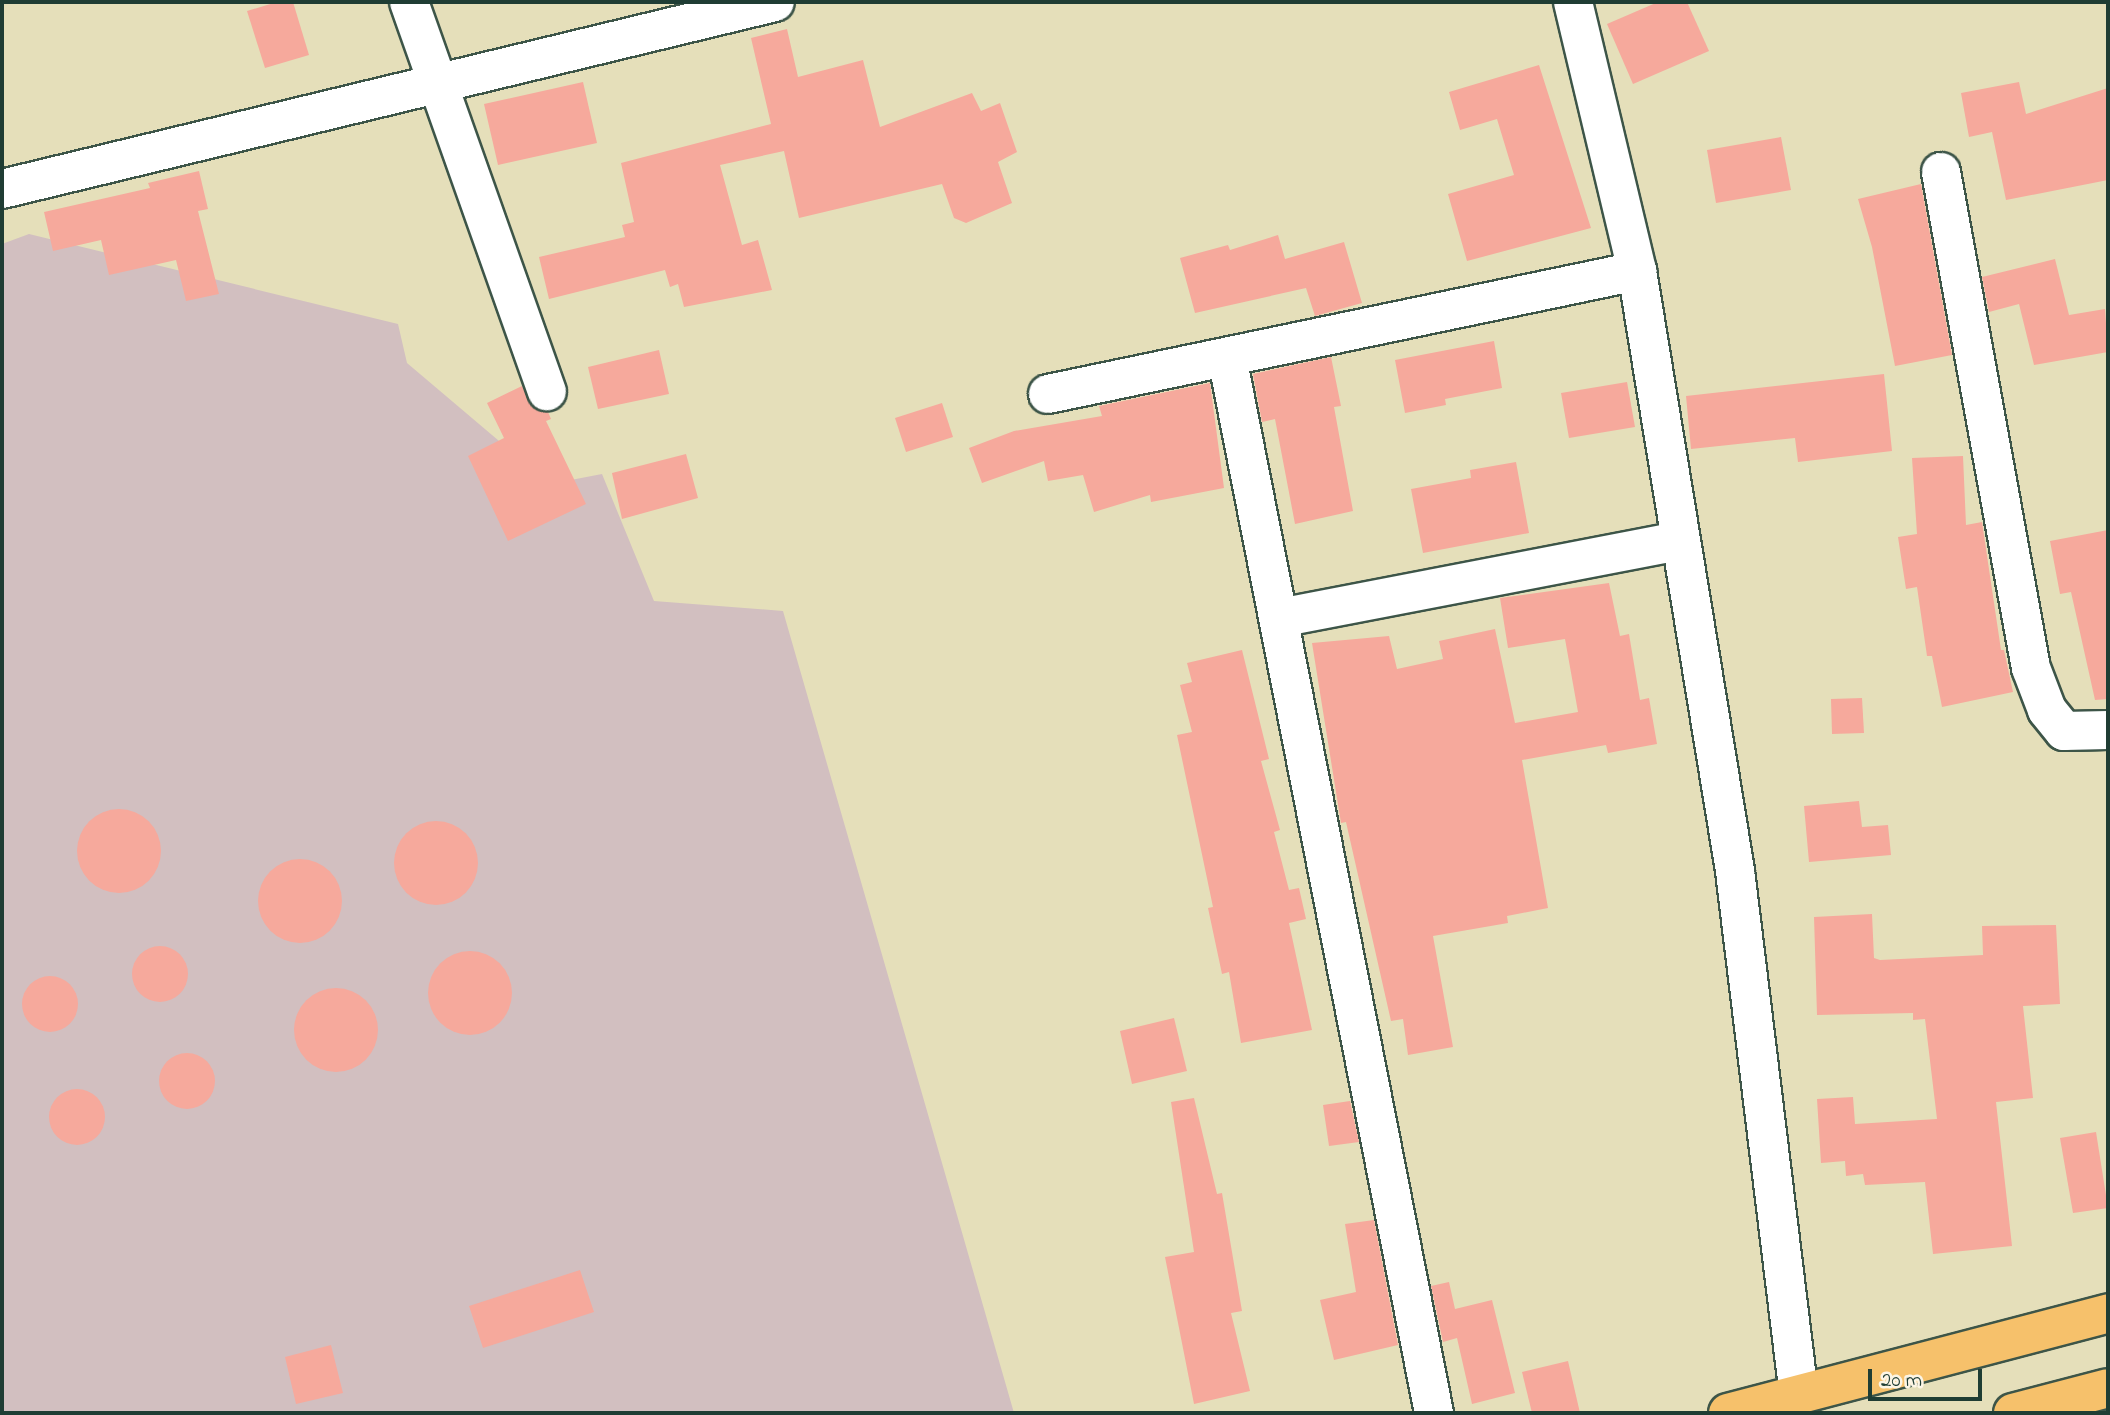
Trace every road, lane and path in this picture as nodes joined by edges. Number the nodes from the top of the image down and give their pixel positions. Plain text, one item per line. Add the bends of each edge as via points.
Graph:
1 (409, 2) edge
2 (775, 2) edge
3 (1573, 2) edge
4 (435, 81) junction
5 (1941, 172) dead end
6 (2, 189) edge
7 (1637, 271) junction
8 (1227, 357) junction
9 (547, 391) dead end
10 (1048, 394) dead end
11 (1681, 541) junction
12 (1279, 618) junction
13 (2108, 730) edge
14 (2108, 1313) edge
15 (2108, 1388) edge
16 (1799, 1395) junction
17 (1434, 1413) edge
18 (1728, 1413) edge
19 (2013, 1413) edge

1 - 4 street
2 - 4 street
3 - 7 street
4 - 6 street
4 - 9 street
5 - 13 street via 2031,668 2047,710 2064,731
7 - 8 street
7 - 11 street
8 - 10 street
8 - 12 street
11 - 12 street
11 - 16 street via 1735,871
12 - 17 street
14 - 16 main road
15 - 19 main road
16 - 18 main road

